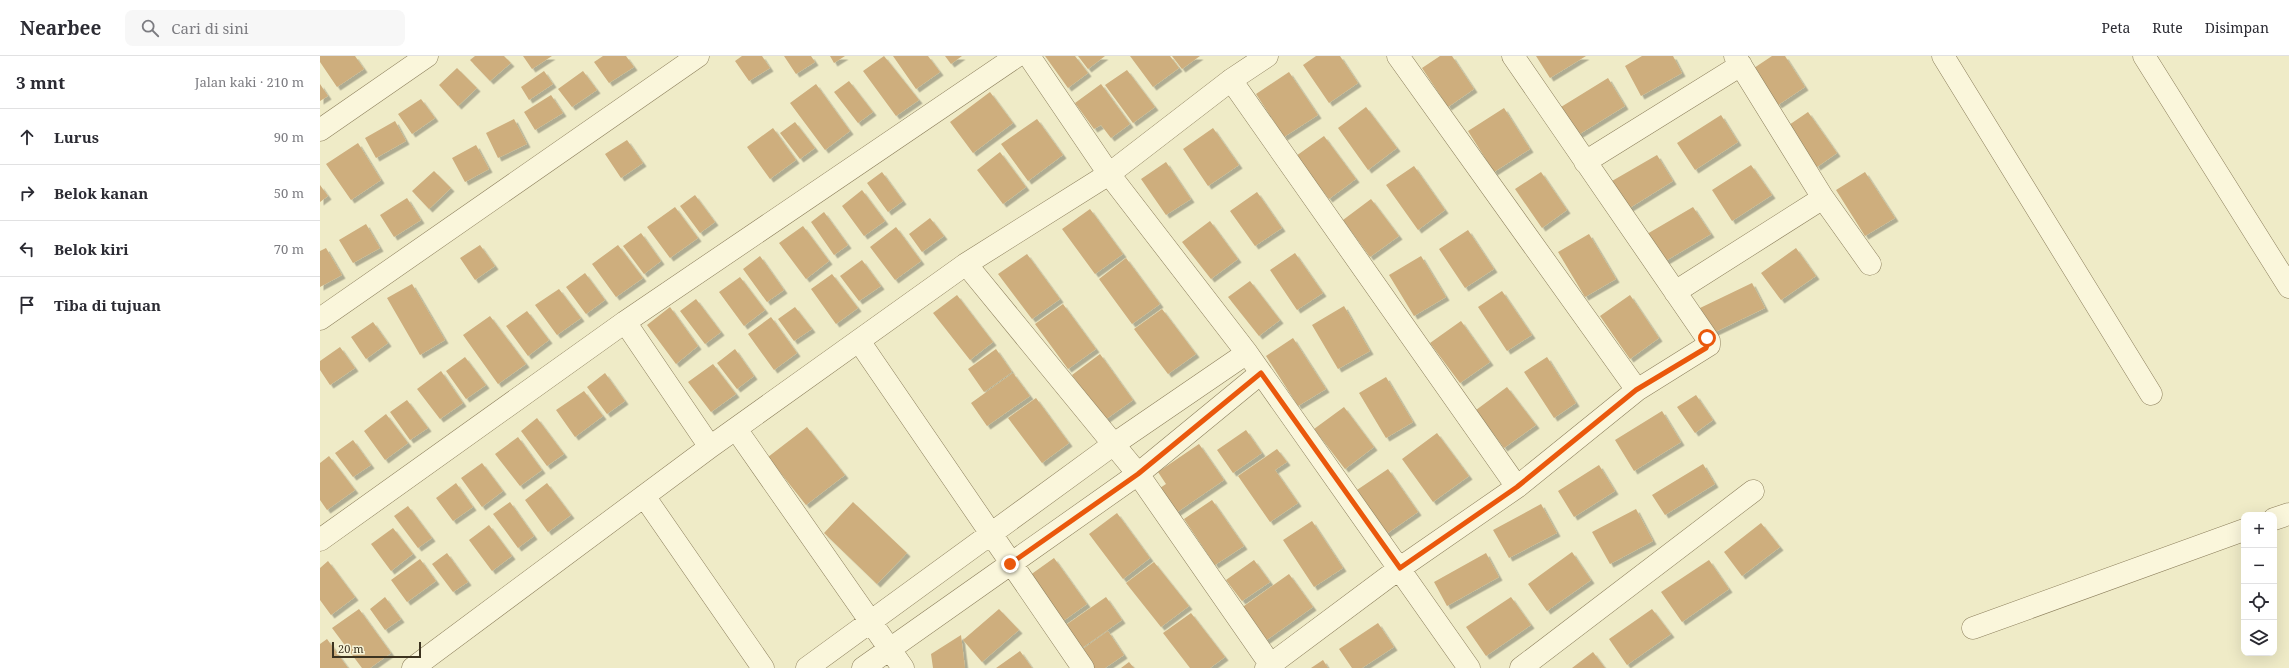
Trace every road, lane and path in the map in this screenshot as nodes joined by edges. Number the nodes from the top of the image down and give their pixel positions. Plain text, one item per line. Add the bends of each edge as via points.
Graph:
1 (427, 56) edge
2 (698, 56) edge
3 (1017, 56) edge
4 (1029, 56) edge
5 (1267, 56) edge
6 (1398, 56) edge
7 (1513, 56) edge
8 (1943, 56) edge
9 (2144, 56) edge
10 (1738, 60) edge
11 (1231, 80) junction
12 (320, 130) edge
13 (1585, 162) junction
14 (1109, 174) junction
15 (1823, 198) junction
16 (966, 264) junction
17 (1870, 264) dead end
18 (2289, 287) edge
19 (1675, 292) junction
20 (320, 319) edge
21 (625, 322) junction
22 (859, 341) junction
23 (1247, 353) junction
24 (1261, 373) junction
25 (1636, 390) junction
26 (2151, 394) dead end
27 (736, 429) junction
28 (1114, 444) junction
29 (710, 447) junction
30 (1138, 474) junction
31 (1517, 487) junction
32 (1753, 491) dead end
33 (644, 496) junction
34 (2289, 514) edge
35 (2277, 518) edge
36 (2241, 531) edge
37 (990, 533) junction
38 (320, 540) edge
39 (1010, 564) junction
40 (1400, 568) junction
41 (871, 622) junction
42 (1973, 628) dead end
43 (889, 648) junction
44 (1268, 666) edge
45 (413, 668) edge
46 (763, 668) edge
47 (807, 668) edge
48 (863, 668) edge
49 (904, 668) edge
50 (1083, 668) edge
51 (1469, 668) edge
52 (1521, 668) edge

1 - 12 street
2 - 20 street
3 - 21 street
4 - 14 street
5 - 11 street
6 - 25 street
7 - 13 street
8 - 26 street
9 - 18 street
10 - 13 street
10 - 15 street
11 - 14 street
11 - 31 street
13 - 19 street
14 - 16 street
14 - 23 street
15 - 17 street
15 - 19 street
16 - 22 street
16 - 28 street
19 - 25 street via 1709,341 1708,345
21 - 29 street
21 - 38 street
22 - 27 street
22 - 37 street
23 - 24 street
23 - 28 street
24 - 30 street
24 - 40 street
25 - 31 street
27 - 29 street
27 - 41 street
28 - 30 street
28 - 37 street
29 - 33 street
30 - 39 street
30 - 44 street
31 - 40 street
32 - 52 street
33 - 45 street
33 - 46 street
34 - 35 street
36 - 42 street
37 - 39 street
37 - 41 street
39 - 43 street
39 - 50 street
40 - 44 street
40 - 51 street
41 - 43 street
41 - 47 street
43 - 48 street
43 - 49 street

